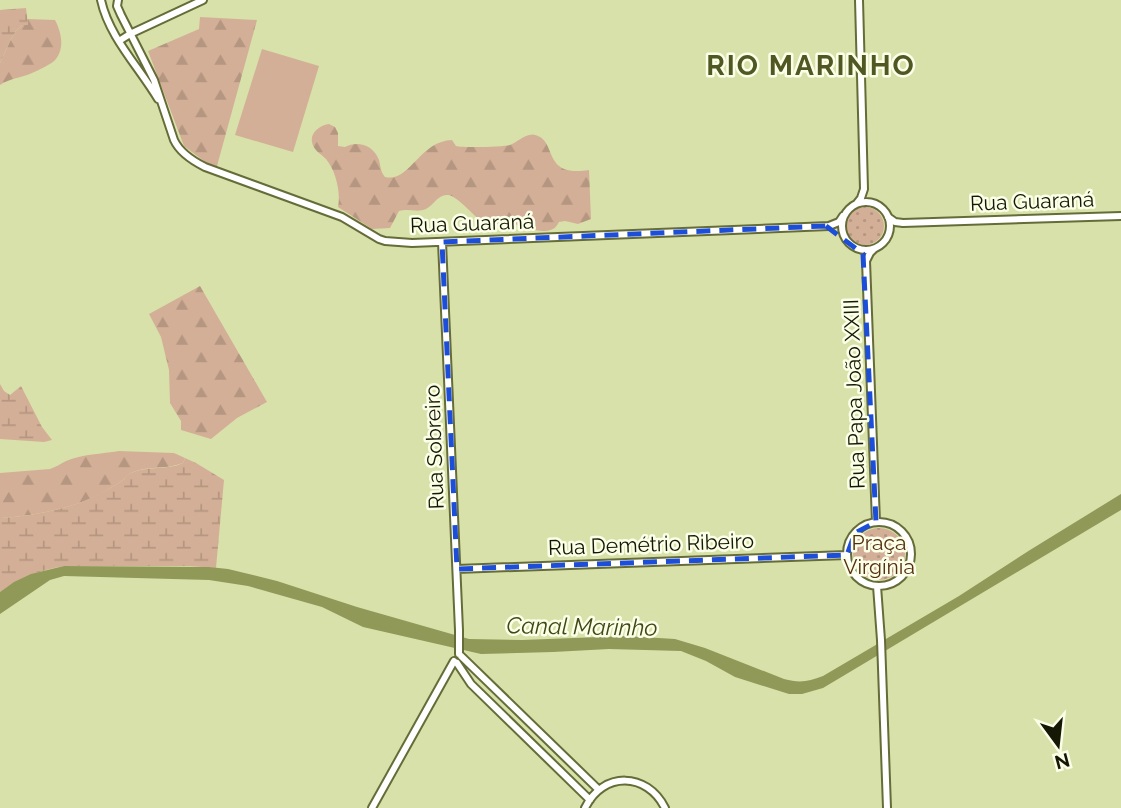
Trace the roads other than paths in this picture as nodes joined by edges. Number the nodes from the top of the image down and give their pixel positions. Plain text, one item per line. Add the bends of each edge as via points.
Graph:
1 (203, 0) edge
2 (859, 0) edge
3 (102, 2) edge
4 (118, 3) edge
5 (130, 34) junction
6 (119, 41) junction
7 (165, 113) junction
8 (864, 189) junction
9 (873, 203) junction
10 (857, 204) junction
11 (843, 216) junction
12 (1121, 216) edge
13 (888, 217) junction
14 (903, 223) junction
15 (826, 226) junction
16 (890, 231) junction
17 (844, 237) junction
18 (442, 242) junction
19 (858, 249) junction
20 (874, 249) junction
21 (866, 265) junction
22 (876, 522) junction
23 (847, 555) junction
24 (457, 569) junction
25 (877, 586) junction
26 (460, 654) junction
27 (455, 662) junction
28 (599, 790) junction
29 (590, 800) junction
30 (372, 808) edge
31 (585, 808) edge
32 (665, 808) edge
33 (887, 808) edge

1 - 5 street
2 - 8 street
3 - 4 street via 108,7
3 - 6 street, Rua Guaraná
4 - 5 street, Rua Guaraná
5 - 6 street
5 - 7 street, Rua Guaraná
6 - 7 street, Rua Guaraná
7 - 18 street, Rua Guaraná via 177,146 197,163 342,217 379,239
8 - 9 street
8 - 10 street
9 - 10 street
9 - 13 street
10 - 11 street
11 - 15 street, Rua Guaraná
11 - 17 street
12 - 14 street, Rua Guaraná
13 - 14 street, Rua Guaraná
13 - 16 street
14 - 16 street, Rua Guaraná
15 - 17 street
15 - 18 street, Rua Guaraná
16 - 20 street
17 - 19 street
18 - 24 street, Rua Sobreiro
19 - 20 street
19 - 21 street, Rua Papa João XXIII
20 - 21 street, Rua Papa João XXIII
21 - 22 street, Rua Papa João XXIII
22 - 23 street via 855,533
22 - 25 street via 901,531 910,554 899,578
23 - 24 street, Rua Demétrio Ribeiro
23 - 25 street via 855,576
24 - 26 street, Rua Sobreiro
25 - 33 street
26 - 27 street via 462,660
26 - 28 street
27 - 29 street via 471,684
27 - 30 street
28 - 29 street
28 - 32 street via 618,781 638,782 657,794
29 - 31 street

